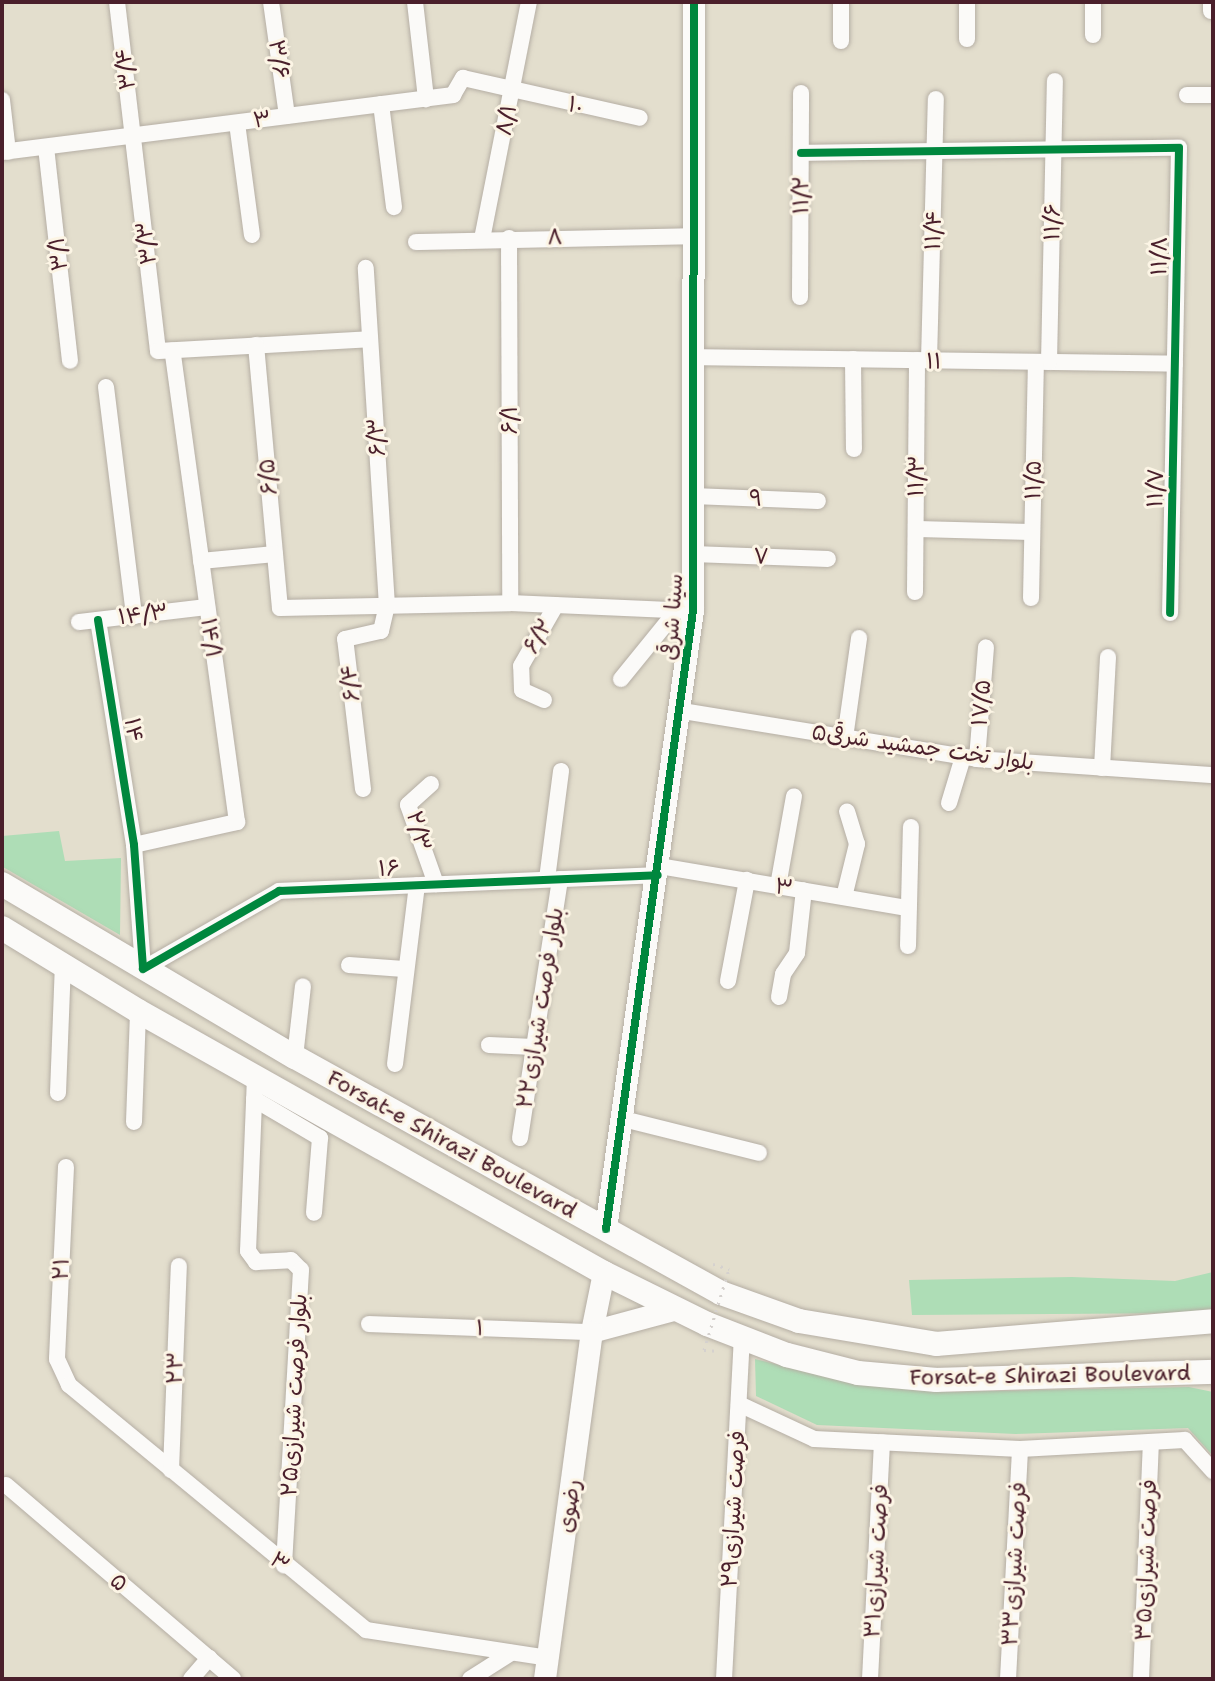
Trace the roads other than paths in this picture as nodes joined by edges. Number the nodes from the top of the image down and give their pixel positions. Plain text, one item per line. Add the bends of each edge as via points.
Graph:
1 (117, 2) edge
2 (271, 2) edge
3 (415, 2) edge
4 (529, 2) edge
5 (694, 2) edge
6 (841, 2) edge
7 (967, 2) edge
8 (1093, 2) edge
9 (1093, 35) dead end
10 (967, 39) dead end
11 (841, 41) dead end
12 (1055, 81) dead end
13 (511, 92) junction
14 (801, 93) dead end
15 (1187, 95) dead end
16 (1213, 95) edge
17 (426, 99) junction
18 (936, 99) dead end
19 (2, 100) edge
20 (381, 104) junction
21 (287, 116) junction
22 (640, 118) dead end
23 (237, 123) junction
24 (133, 136) junction
25 (46, 147) junction
26 (1054, 150) junction
27 (935, 151) junction
28 (5, 152) edge
29 (801, 153) junction
30 (394, 207) dead end
31 (252, 235) dead end
32 (694, 236) junction
33 (509, 238) junction
34 (482, 239) junction
35 (416, 242) dead end
36 (366, 268) dead end
37 (800, 297) dead end
38 (370, 339) junction
39 (256, 345) junction
40 (165, 350) junction
41 (693, 357) junction
42 (853, 359) junction
43 (923, 360) junction
44 (70, 361) dead end
45 (1042, 362) junction
46 (1175, 364) junction
47 (106, 387) dead end
48 (854, 449) dead end
49 (693, 496) junction
50 (818, 501) dead end
51 (916, 529) junction
52 (1032, 532) junction
53 (275, 554) junction
54 (693, 554) junction
55 (828, 559) dead end
56 (201, 561) junction
57 (915, 592) dead end
58 (1031, 598) dead end
59 (510, 603) junction
60 (556, 605) junction
61 (387, 606) junction
62 (207, 607) junction
63 (685, 611) junction
64 (1170, 613) dead end
65 (134, 616) junction
66 (98, 620) junction
67 (79, 622) dead end
68 (859, 638) dead end
69 (986, 647) dead end
70 (1108, 657) dead end
71 (621, 679) dead end
72 (544, 700) dead end
73 (682, 711) junction
74 (845, 738) junction
75 (970, 758) junction
76 (1102, 768) junction
77 (561, 771) dead end
78 (1213, 775) edge
79 (431, 784) dead end
80 (363, 789) dead end
81 (794, 796) dead end
82 (949, 803) dead end
83 (847, 811) dead end
84 (911, 827) dead end
85 (134, 845) junction
86 (659, 870) junction
87 (554, 879) junction
88 (747, 880) junction
89 (2, 884) edge
90 (436, 884) junction
91 (417, 885) junction
92 (778, 886) junction
93 (804, 890) junction
94 (844, 897) junction
95 (908, 908) junction
96 (2, 928) edge
97 (908, 946) dead end
98 (63, 965) junction
99 (349, 965) dead end
100 (143, 969) junction
101 (404, 969) junction
102 (728, 981) dead end
103 (303, 986) dead end
104 (779, 997) dead end
105 (138, 1011) junction
106 (489, 1045) dead end
107 (534, 1047) junction
108 (295, 1057) junction
109 (395, 1064) dead end
110 (255, 1088) junction
111 (58, 1093) dead end
112 (317, 1112) junction
113 (623, 1119) junction
114 (134, 1122) dead end
115 (320, 1138) junction
116 (520, 1138) dead end
117 (759, 1153) dead end
118 (66, 1167) dead end
119 (314, 1213) dead end
120 (606, 1229) junction
121 (179, 1266) dead end
122 (604, 1273) junction
123 (677, 1309) junction
124 (1213, 1321) edge
125 (369, 1324) dead end
126 (592, 1332) junction
127 (742, 1338) junction
128 (58, 1371) joint
129 (1210, 1374) edge
130 (739, 1404) junction
131 (882, 1442) junction
132 (1151, 1442) junction
133 (1020, 1449) junction
134 (171, 1470) junction
135 (1213, 1471) edge
136 (6, 1485) dead end
137 (284, 1566) junction
138 (511, 1653) junction
139 (209, 1658) junction
140 (547, 1668) edge
141 (191, 1679) edge
142 (233, 1679) edge
143 (470, 1679) edge
144 (724, 1679) edge
145 (870, 1679) edge
146 (1008, 1679) edge
147 (1141, 1679) edge

1 - 24 street, ۳/۴
2 - 21 street, ۳/۶
3 - 17 street
4 - 13 street, ۸/۱
5 - 32 street, سینا شرقی
6 - 11 street
7 - 10 street
8 - 9 street
12 - 26 street, ۱۱/۶
13 - 17 street, ۳ via 463,78 453,95
13 - 22 street, ۱۰
13 - 34 street, ۸/۱
14 - 29 street, ۱۱/۲
15 - 16 street
17 - 20 street, ۳
18 - 27 street, ۱۱/۴
19 - 28 street
20 - 21 street, ۳
20 - 30 street
21 - 23 street, ۳
23 - 24 street, ۳
23 - 31 street
24 - 25 street, ۳
24 - 40 street, ۳/۳
25 - 28 street, ۳
25 - 44 street, ۳/۱
26 - 27 street
26 - 45 street, ۱۱/۶
26 - 46 street, ۱۱/۸ via 1179,148
27 - 29 street
27 - 43 street, ۱۱/۴
29 - 37 street, ۱۱/۲
32 - 33 street, ۸
32 - 41 street, سینا شرقی
33 - 34 street, ۸
33 - 59 street, ۶/۱
34 - 35 street, ۸
36 - 38 street, ۶/۳
38 - 39 street
38 - 61 street, ۶/۳
39 - 40 street
39 - 53 street, ۶/۵
40 - 56 street, ۱۴/۱
41 - 42 street, ۱۱
41 - 49 street, سینا شرقی
42 - 43 street, ۱۱
42 - 48 street
43 - 45 street, ۱۱
43 - 51 street, ۱۱/۳
45 - 46 street, ۱۱
45 - 52 street, ۱۱/۵
46 - 64 street, ۱۱/۷
47 - 65 street
49 - 50 street, ۹
49 - 54 street, سینا شرقی
51 - 52 street
51 - 57 street, ۱۱/۳
52 - 58 street, ۱۱/۵
53 - 56 street
53 - 61 street, ۶/۵ via 280,608
54 - 55 street, ۷
54 - 63 street, سینا شرقی
56 - 62 street, ۱۴/۱
59 - 60 street
59 - 61 street
60 - 63 street
60 - 72 street, ۶/۲ via 521,666 522,690
61 - 80 street, ۶/۴ via 381,631 345,639
62 - 65 street, ۱۴/۳
62 - 85 street, ۱۴/۱ via 237,822
63 - 71 street
63 - 73 street, سینا شرقی
65 - 66 street, ۱۴/۳
66 - 67 street, ۱۴/۳
66 - 85 street, ۱۴
68 - 74 street
69 - 75 street, ۱۷/۵
70 - 76 street
73 - 74 street, بلوار تخت جمشید شرقی۵
73 - 86 street, سینا شرقی
74 - 75 street, بلوار تخت جمشید شرقی۵
75 - 76 street, بلوار تخت جمشید شرقی۵
75 - 82 street, ۱۷/۵
76 - 78 street, بلوار تخت جمشید شرقی۵
77 - 87 street, بلوار فرصت شیرازی۲۲
79 - 90 street, ۲/۳ via 408,805
81 - 92 street
83 - 94 street via 857,844
84 - 95 street
85 - 100 street, ۱۴
86 - 87 street, ۱۶
86 - 88 street, ۳
86 - 113 street, سینا شرقی
87 - 90 street, ۱۶
87 - 107 street, بلوار فرصت شیرازی۲۲
88 - 92 street, ۳
88 - 102 street
89 - 100 main road, Forsat-e Shirazi Boulevard
90 - 91 street, ۱۶
91 - 100 street, ۱۶ via 279,891
91 - 101 street
92 - 93 street, ۳
93 - 94 street, ۳
93 - 104 street via 797,953 783,974
94 - 95 street, ۳
95 - 97 street
96 - 98 main road, Forsat-e Shirazi Boulevard
98 - 105 main road, Forsat-e Shirazi Boulevard
98 - 111 street
99 - 101 street
100 - 108 main road, Forsat-e Shirazi Boulevard
101 - 109 street
103 - 108 street
105 - 110 main road, Forsat-e Shirazi Boulevard
105 - 114 street
106 - 107 street
107 - 116 street, بلوار فرصت شیرازی۲۲
108 - 120 main road, Forsat-e Shirazi Boulevard
110 - 112 main road, Forsat-e Shirazi Boulevard
110 - 115 street
110 - 137 street, بلوار فرصت شیرازی۲۵ via 248,1251 256,1262 291,1260 301,1270
112 - 115 street
112 - 122 main road, Forsat-e Shirazi Boulevard
113 - 117 street
113 - 120 street, سینا شرقی
115 - 119 street
118 - 128 street, ۲۱
120 - 124 main road, Forsat-e Shirazi Boulevard via 721,1293 799,1321 865,1336 936,1344
121 - 134 street, ۲۳
122 - 123 main road, Forsat-e Shirazi Boulevard
122 - 126 street, رضوی
123 - 126 street
123 - 127 main road, Forsat-e Shirazi Boulevard
125 - 126 street, ۱
126 - 140 street, رضوی
127 - 129 main road, Forsat-e Shirazi Boulevard via 858,1373 937,1380
127 - 130 street, فرصت شیرازی۲۹
128 - 134 street, ۳
130 - 131 street via 814,1439
130 - 144 street, فرصت شیرازی۲۹
131 - 133 street
131 - 145 street, فرصت شیرازی۳۱
132 - 133 street
132 - 135 street via 1185,1440
132 - 147 street, فرصت شیرازی۳۵
133 - 146 street, فرصت شیرازی۳۳
134 - 137 street, ۳
136 - 139 street, ۵
137 - 138 street, ۳ via 366,1630
138 - 140 street, ۳
138 - 143 street
139 - 141 street
139 - 142 street, ۵

